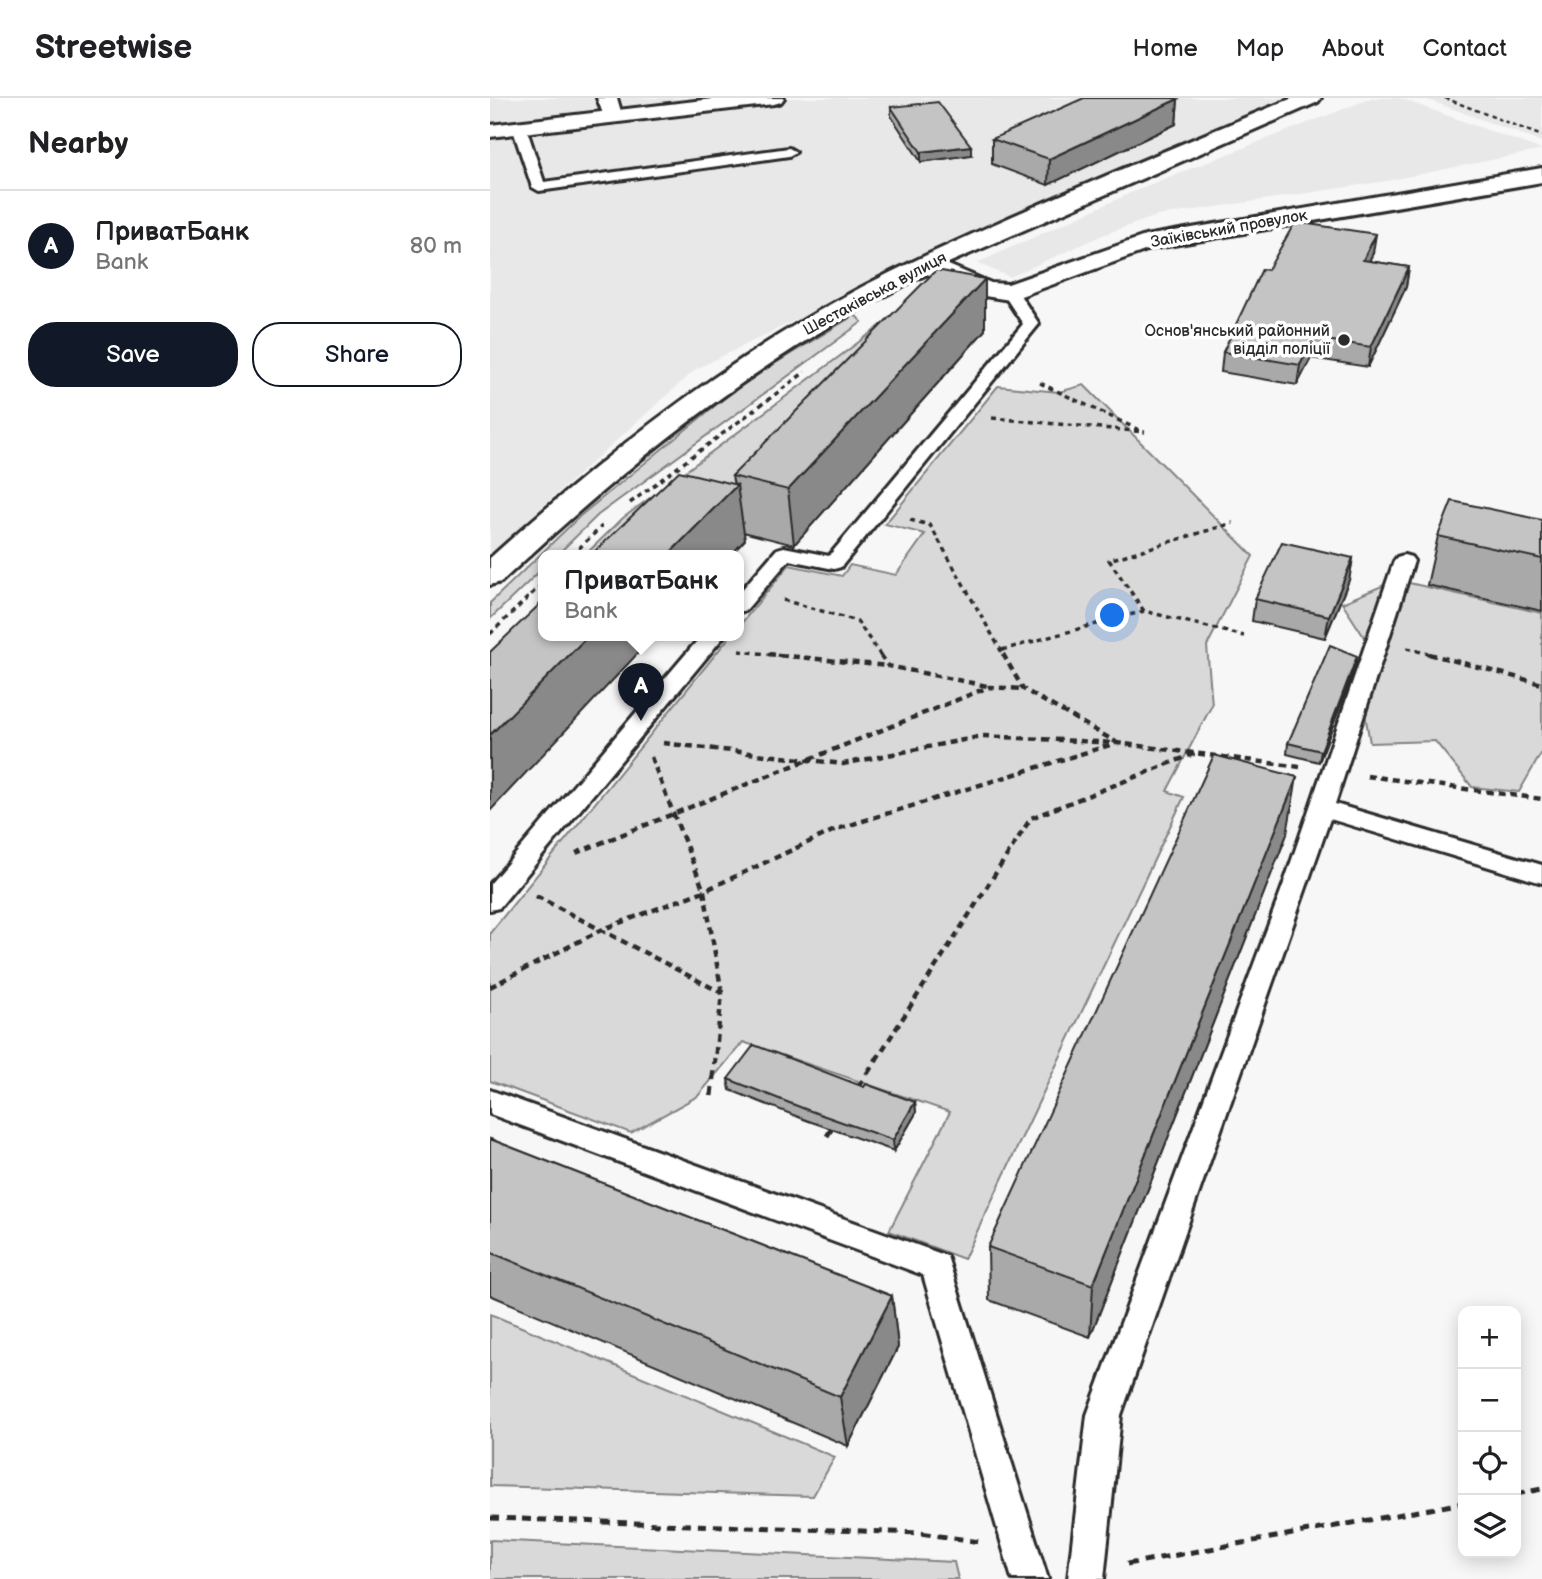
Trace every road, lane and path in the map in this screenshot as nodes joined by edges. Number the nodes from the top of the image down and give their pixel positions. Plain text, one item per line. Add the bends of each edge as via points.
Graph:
1 (774, 98) edge
2 (1311, 98) edge
3 (1445, 98) edge
4 (610, 107) edge
5 (519, 127) junction
6 (490, 131) edge
7 (1542, 136) edge
8 (789, 152) dead end
9 (1542, 175) edge
10 (926, 265) junction
11 (1010, 292) junction
12 (812, 367) dead end
13 (1040, 383) dead end
14 (956, 415) junction
15 (626, 506) dead end
16 (875, 512) junction
17 (606, 522) dead end
18 (1234, 523) dead end
19 (577, 550) edge
20 (1404, 561) dead end
21 (490, 575) edge
22 (538, 588) edge
23 (745, 599) edge
24 (1144, 611) junction
25 (490, 634) edge
26 (1244, 636) dead end
27 (1378, 640) junction
28 (709, 641) edge
29 (1001, 650) junction
30 (888, 667) junction
31 (1542, 684) edge
32 (989, 687) junction
33 (1023, 689) junction
34 (658, 742) dead end
35 (1117, 743) junction
36 (1197, 752) junction
37 (649, 753) dead end
38 (805, 761) junction
39 (1333, 772) junction
40 (1542, 799) edge
41 (1321, 808) junction
42 (673, 813) junction
43 (571, 855) dead end
44 (1542, 874) edge
45 (507, 881) junction
46 (704, 891) junction
47 (490, 901) edge
48 (601, 930) junction
49 (490, 987) edge
50 (722, 993) junction
51 (858, 1089) edge
52 (711, 1096) dead end
53 (490, 1102) edge
54 (835, 1124) edge
55 (827, 1136) dead end
56 (1542, 1489) edge
57 (1521, 1493) edge
58 (1458, 1504) edge
59 (490, 1518) edge
60 (1019, 1548) junction
61 (1088, 1569) edge
62 (1030, 1579) edge

1 - 4 street
2 - 10 street, Шестаківська вулиця via 1110,181
3 - 7 path
4 - 5 street
5 - 6 street
5 - 8 lane via 539,187
9 - 11 street, Заїківський провулок via 1145,243
10 - 11 street via 987,290
10 - 21 street, Шестаківська вулиця via 827,316 710,392 551,517
11 - 14 lane via 1031,324
12 - 15 path
13 - 14 path via 1145,432
14 - 16 lane
16 - 23 lane via 834,563 784,554
16 - 29 path via 930,525
17 - 19 path
18 - 24 path via 1109,560
20 - 27 lane
22 - 25 path
23 - 30 path via 856,621
24 - 26 path
24 - 29 path
27 - 31 path
27 - 39 lane
28 - 30 path
28 - 45 lane
29 - 33 path
30 - 32 path
32 - 33 path
32 - 38 path
33 - 35 path
34 - 38 path
35 - 36 path
35 - 38 path via 983,736 843,764
35 - 46 path via 837,829
36 - 39 path
36 - 51 path via 1031,818
37 - 42 path
38 - 42 path
39 - 40 path
39 - 41 lane
41 - 44 lane
41 - 61 lane via 1104,1415
42 - 43 path
42 - 46 path
45 - 47 lane
45 - 48 path
46 - 48 path
46 - 50 path
48 - 49 path
48 - 50 path
50 - 52 path
53 - 60 lane via 936,1266
54 - 55 path
56 - 57 path
58 - 61 path
59 - 60 path via 920,1533
60 - 62 lane

